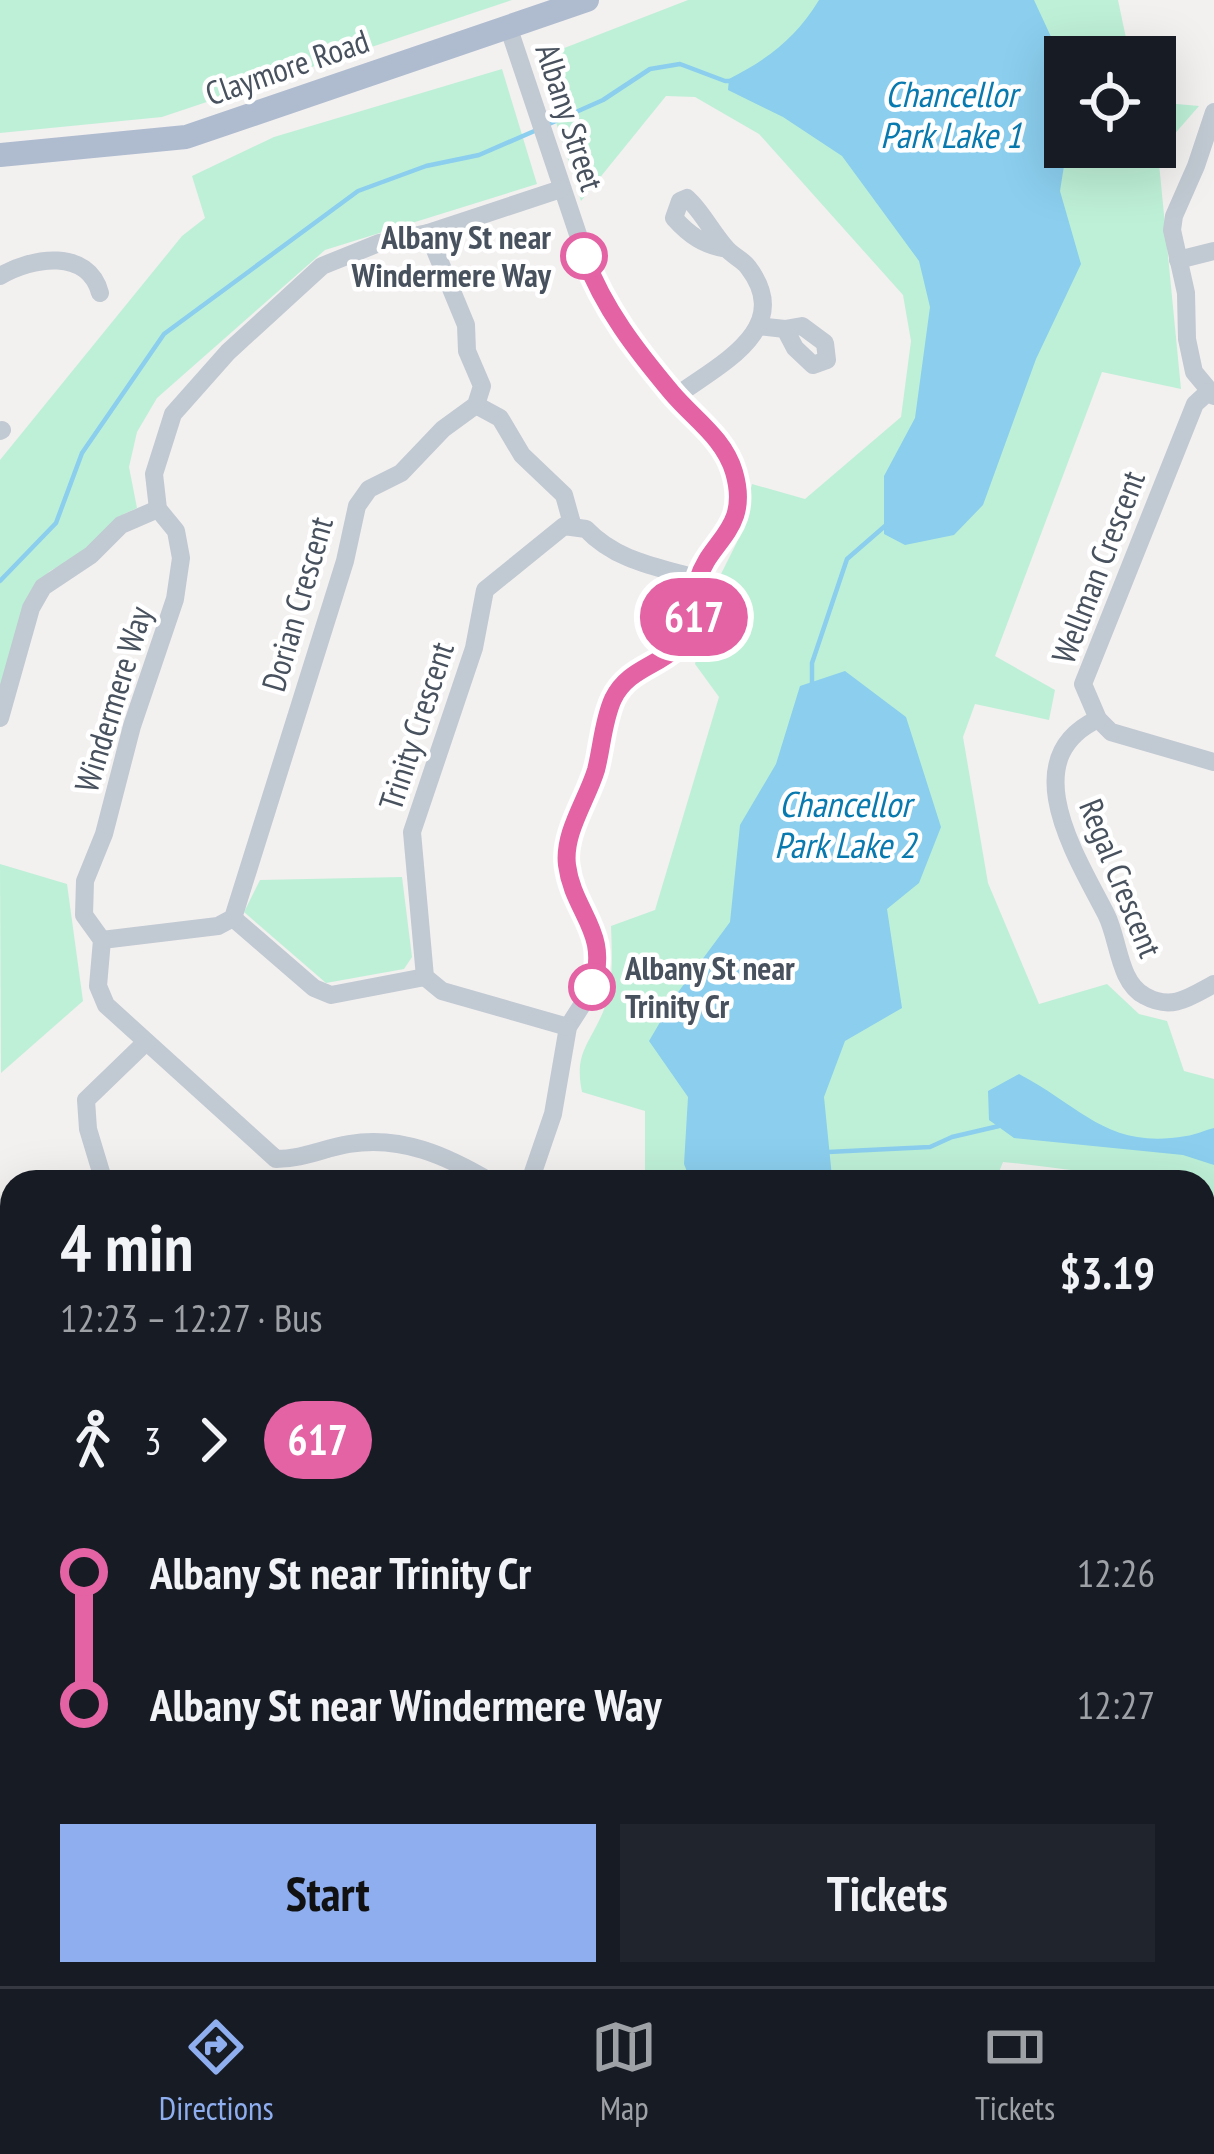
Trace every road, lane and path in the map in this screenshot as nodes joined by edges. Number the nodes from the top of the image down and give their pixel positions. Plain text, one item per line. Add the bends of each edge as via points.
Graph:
1 (587, 0) edge
2 (508, 26) junction
3 (1214, 112) edge
4 (0, 155) edge
5 (561, 189) junction
6 (428, 233) junction
7 (727, 249) dead end
8 (1214, 251) edge
9 (1178, 260) junction
10 (0, 276) edge
11 (100, 293) dead end
12 (758, 326) junction
13 (785, 329) dead end
14 (1211, 394) edge
15 (675, 397) junction
16 (476, 405) junction
17 (158, 508) junction
18 (573, 527) junction
19 (699, 579) junction
20 (0, 718) edge
21 (1098, 718) junction
22 (1214, 762) edge
23 (232, 918) junction
24 (102, 940) junction
25 (425, 977) junction
26 (1214, 984) edge
27 (568, 1027) junction
28 (146, 1042) junction
29 (100, 1170) edge
30 (469, 1170) edge
31 (535, 1170) edge

1 - 2 main road, Claymore Road
2 - 4 main road, Claymore Road via 186,137
2 - 5 street, Albany Street
3 - 9 street via 1174,215
5 - 6 street, Windermere Way
5 - 15 street, Albany Street via 599,297
6 - 16 street via 466,325 482,386
6 - 17 street, Windermere Way via 322,266 229,352 173,415 154,474
7 - 12 street via 745,262 760,291
8 - 9 street
9 - 14 street via 1194,372
10 - 11 street via 21,266 76,262
12 - 13 street
12 - 15 street via 736,354
14 - 21 street, Wellman Crescent via 1195,404 1083,684
15 - 19 street, Albany Street via 724,448 737,487 731,526
16 - 18 street via 500,418 522,455 565,495
16 - 23 street, Dorian Crescent via 357,506
17 - 20 street via 121,525 43,587
17 - 24 street, Windermere Way via 176,531 181,558 85,881 84,915
18 - 19 street via 619,555
18 - 25 street, Trinity Crescent via 564,526 485,590 412,832
19 - 27 street, Albany Street via 682,641 627,679 613,700 571,834 567,868 598,957 594,983
21 - 22 street via 1112,732
21 - 26 street, Regal Crescent via 1078,728 1061,752 1057,798 1128,980 1149,999 1171,1004
23 - 24 street
23 - 25 street via 331,995
24 - 28 street, Windermere Way via 98,986 106,1005
25 - 27 street via 442,992
27 - 31 street, Albany Street
28 - 29 street via 86,1100
28 - 30 street, Windermere Way via 276,1160 399,1141

